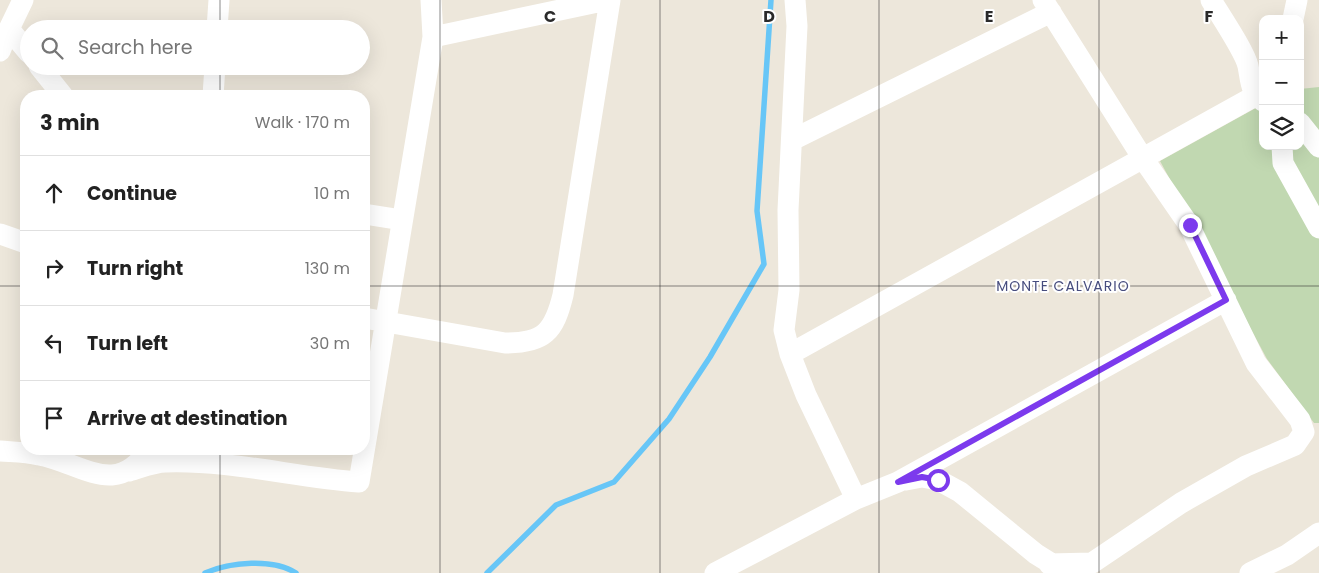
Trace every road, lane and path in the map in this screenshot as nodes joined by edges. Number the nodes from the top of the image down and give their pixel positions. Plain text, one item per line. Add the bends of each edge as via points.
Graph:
1 (219, 0) edge
2 (431, 0) edge
3 (609, 0) edge
4 (795, 0) edge
5 (1212, 0) edge
6 (1297, 0) edge
7 (1047, 6) edge
8 (12, 14) edge
9 (1294, 15) edge
10 (218, 20) edge
11 (20, 32) edge
12 (432, 37) junction
13 (0, 51) edge
14 (1255, 69) edge
15 (46, 75) edge
16 (214, 75) edge
17 (58, 90) edge
18 (213, 90) edge
19 (1259, 99) edge
20 (1304, 128) edge
21 (792, 140) junction
22 (1319, 146) edge
23 (1282, 150) edge
24 (1142, 157) junction
25 (370, 215) edge
26 (402, 220) junction
27 (1319, 228) edge
28 (0, 234) edge
29 (20, 241) edge
30 (1226, 300) junction
31 (370, 319) edge
32 (385, 323) junction
33 (790, 354) junction
34 (370, 415) edge
35 (0, 451) edge
36 (20, 452) edge
37 (47, 455) edge
38 (143, 455) edge
39 (363, 455) edge
40 (128, 471) junction
41 (898, 482) junction
42 (856, 499) junction
43 (1319, 533) edge
44 (1058, 568) edge
45 (715, 573) edge
46 (1250, 573) edge

1 - 10 street
2 - 12 street
3 - 12 street
3 - 32 street via 563,295 552,327 539,339 505,344
4 - 21 street via 797,26
5 - 14 street
6 - 9 street
7 - 21 street
7 - 24 street
8 - 11 street
8 - 13 street
12 - 26 street
14 - 19 street via 1249,80
15 - 17 street
16 - 18 street
19 - 24 street
20 - 22 street
21 - 33 street via 788,210 789,290 784,330
23 - 27 street via 1283,163
24 - 30 street via 1190,225
24 - 33 street
25 - 26 street
26 - 32 street
28 - 29 street
30 - 41 street
30 - 44 street via 1256,363 1300,420 1304,432 1295,445 1246,466 1181,503 1092,563
31 - 32 street
32 - 34 street
33 - 42 street
35 - 36 street
37 - 40 street via 92,473 113,476
38 - 40 street
39 - 40 street via 359,482 196,463 164,462
41 - 42 street
41 - 44 street via 922,477 938,480 960,492
42 - 45 street
43 - 46 street via 1287,555

